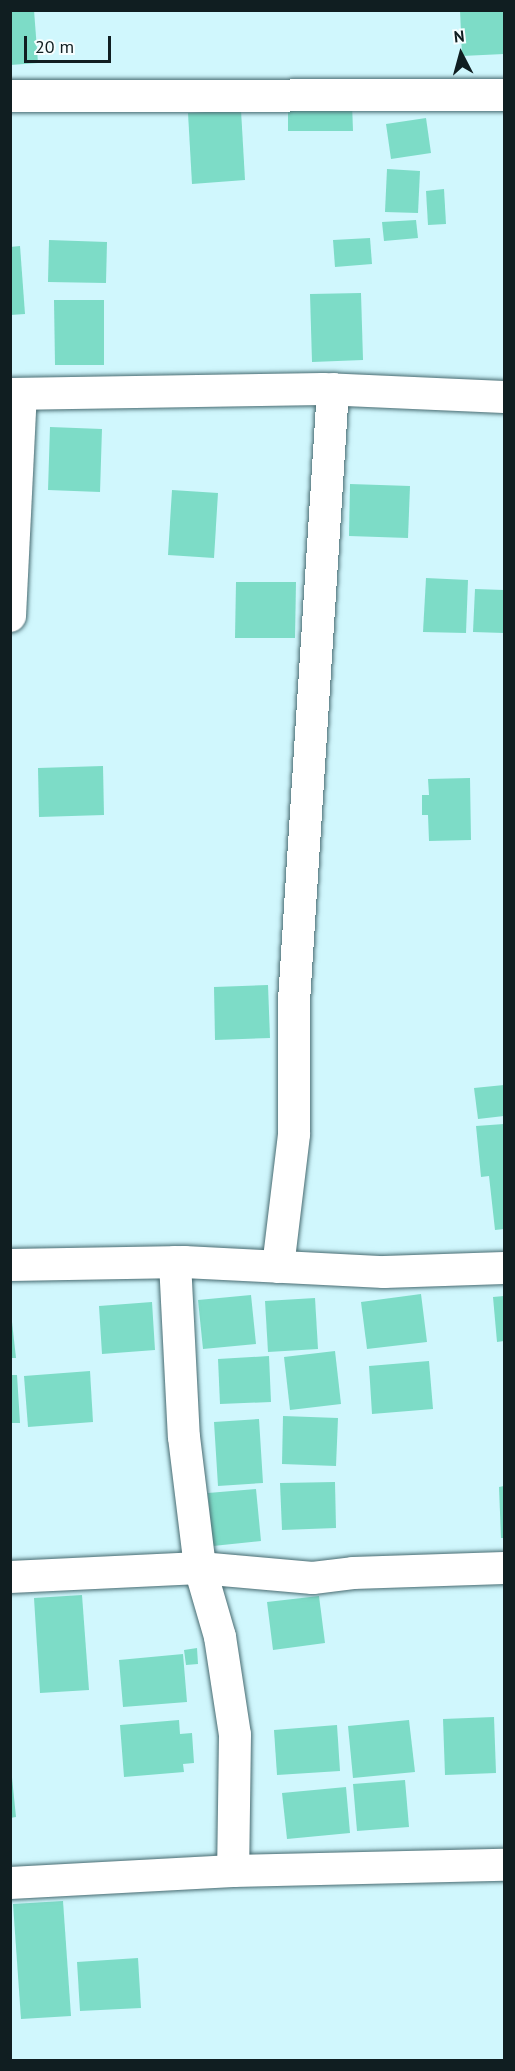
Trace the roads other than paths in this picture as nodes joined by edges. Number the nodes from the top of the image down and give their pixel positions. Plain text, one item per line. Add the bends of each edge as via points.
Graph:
1 (504, 95) edge
2 (10, 96) edge
3 (333, 389) junction
4 (16, 394) edge
5 (504, 397) edge
6 (10, 616) edge
7 (175, 1262) junction
8 (10, 1264) edge
9 (278, 1267) junction
10 (504, 1268) edge
11 (200, 1568) junction
12 (504, 1568) edge
13 (10, 1577) edge
14 (504, 1865) edge
15 (233, 1871) junction
16 (10, 1883) edge

1 - 2 street
3 - 4 street
3 - 5 street
3 - 9 street via 294,1001 294,1134
4 - 6 street
7 - 8 street
7 - 9 street
7 - 11 street via 184,1437
9 - 10 street via 384,1272
11 - 12 street via 313,1578
11 - 13 street
11 - 15 street via 220,1636 235,1735
14 - 15 street
15 - 16 street

